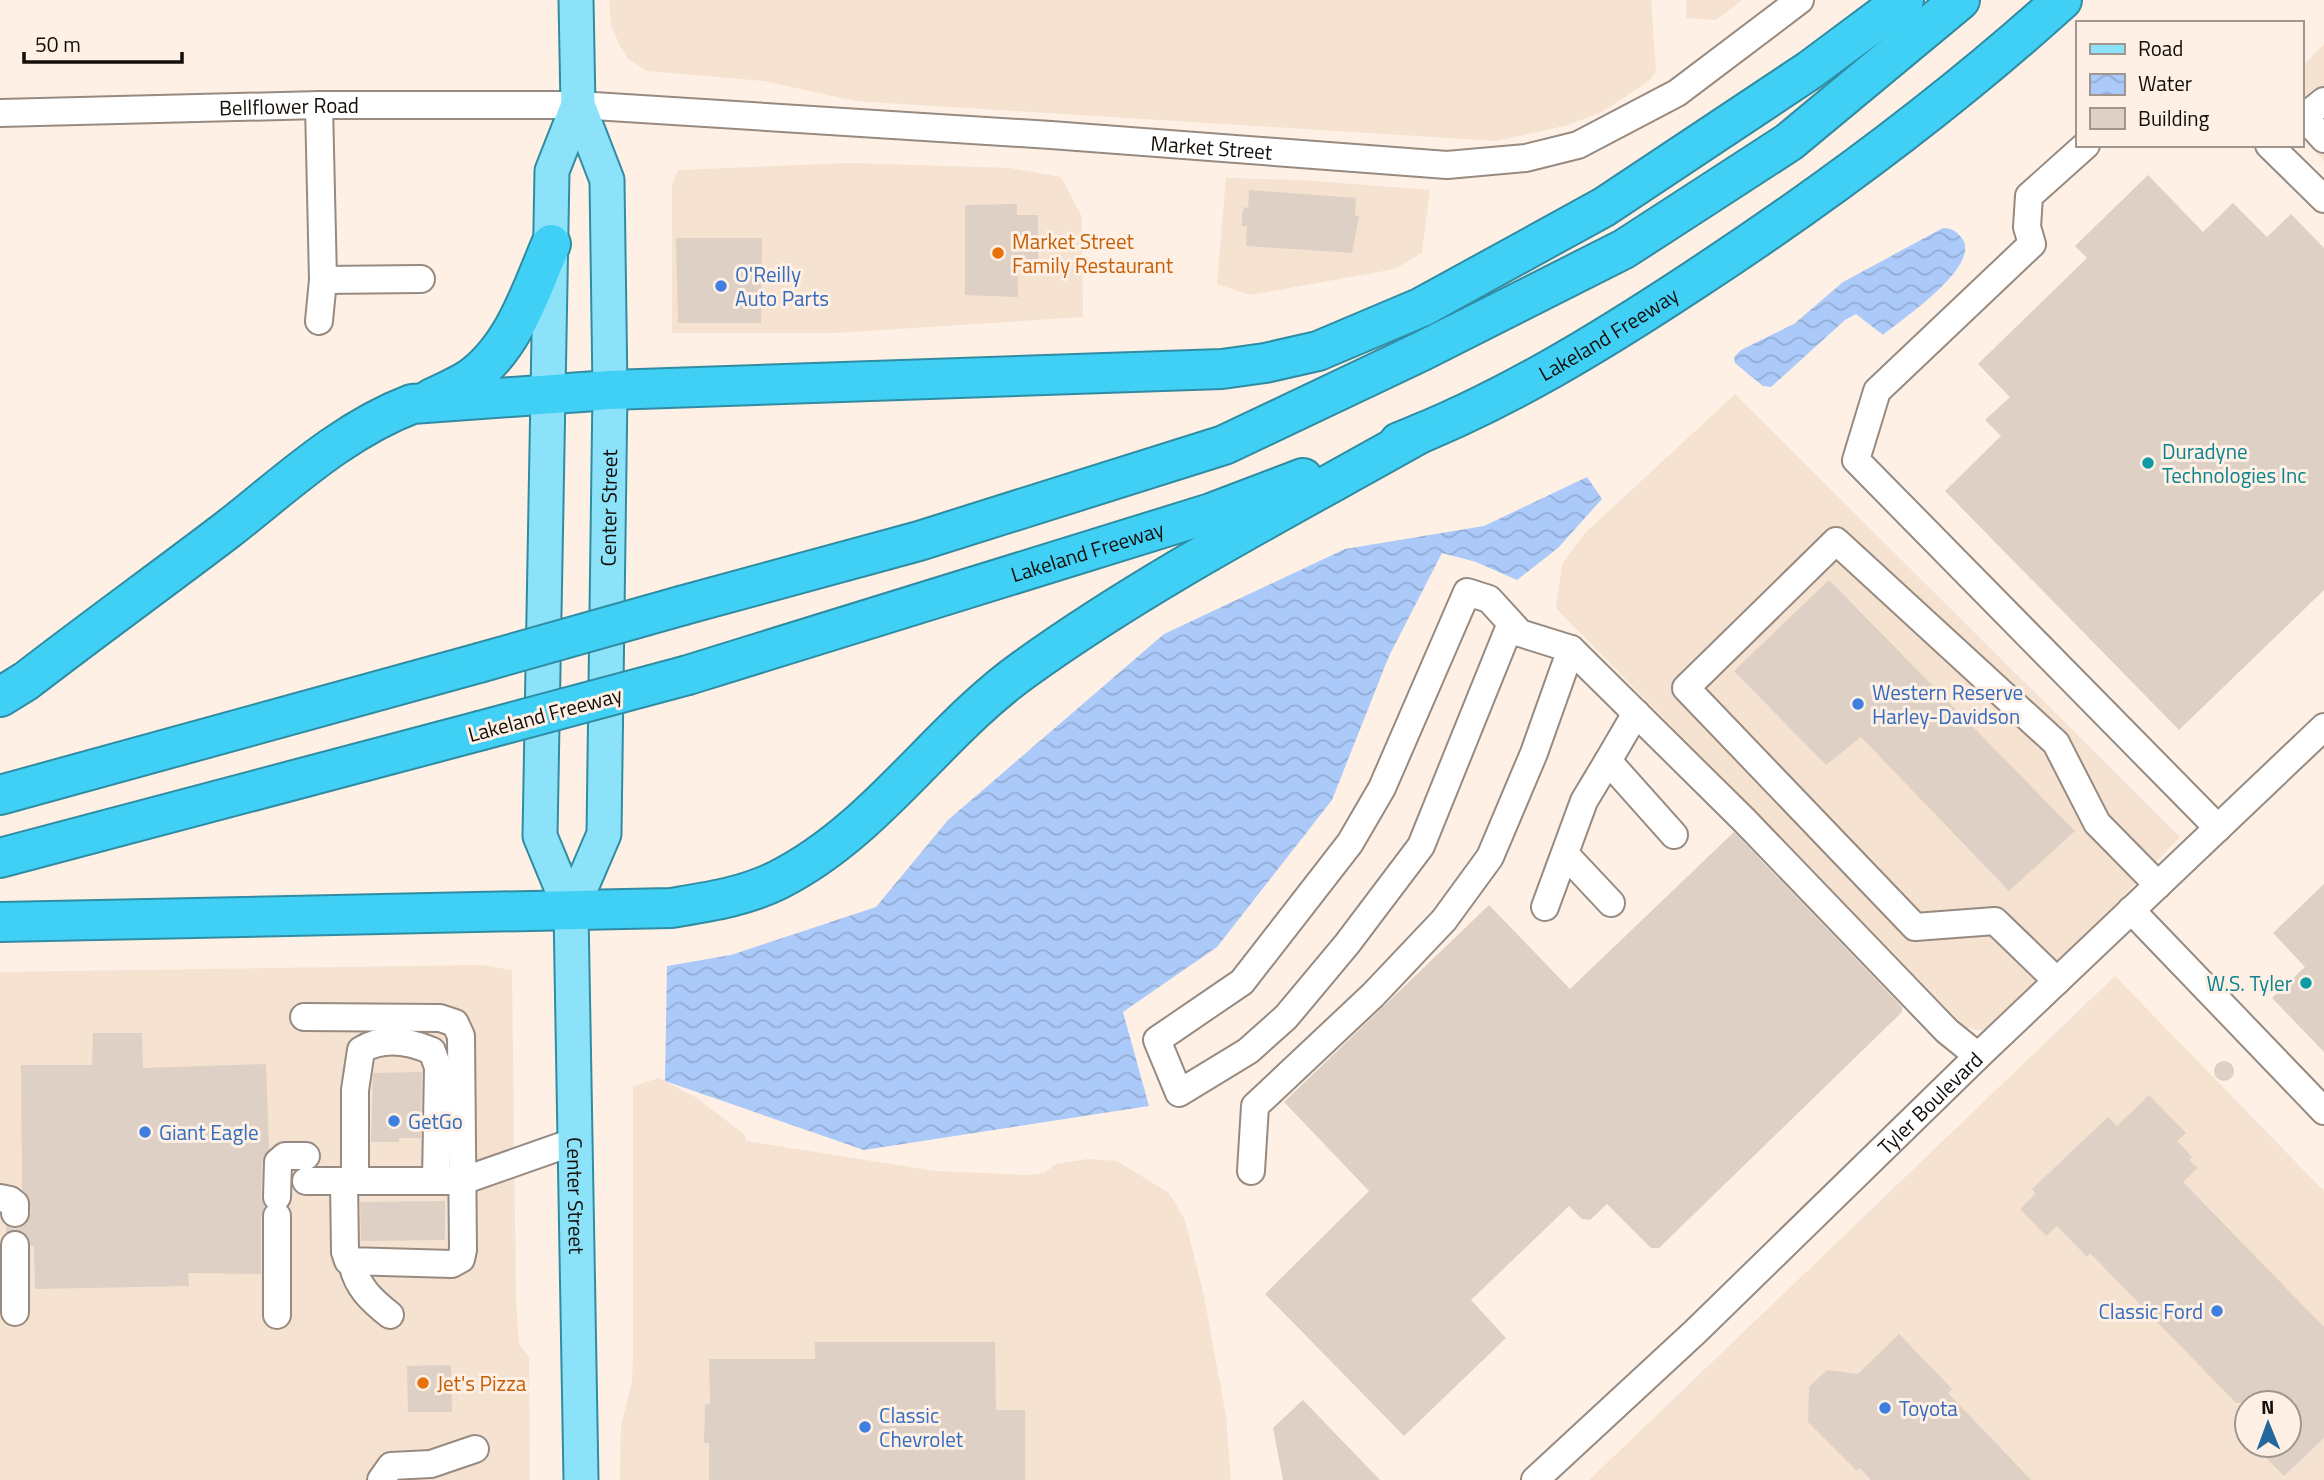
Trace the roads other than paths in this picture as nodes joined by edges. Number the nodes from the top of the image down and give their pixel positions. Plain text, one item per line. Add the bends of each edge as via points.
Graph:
1 (576, 0) edge
2 (1800, 0) edge
3 (1904, 0) edge
4 (1961, 0) edge
5 (2062, 0) edge
6 (2324, 102) edge
7 (319, 105) junction
8 (578, 105) junction
9 (0, 113) edge
10 (2324, 139) edge
11 (2085, 147) edge
12 (2271, 147) edge
13 (2324, 199) edge
14 (551, 244) junction
15 (421, 279) dead end
16 (323, 280) junction
17 (319, 321) dead end
18 (610, 390) junction
19 (548, 396) junction
20 (428, 401) junction
21 (1421, 433) junction
22 (1511, 623) junction
23 (1571, 649) junction
24 (0, 697) edge
25 (1636, 713) junction
26 (2324, 727) edge
27 (1608, 761) junction
28 (0, 794) edge
29 (2218, 828) junction
30 (1674, 835) dead end
31 (1564, 854) junction
32 (0, 858) edge
33 (2158, 885) junction
34 (1611, 903) dead end
35 (1545, 906) dead end
36 (2132, 910) junction
37 (571, 911) junction
38 (0, 922) edge
39 (2057, 981) junction
40 (304, 1017) dead end
41 (1978, 1056) junction
42 (2324, 1111) edge
43 (576, 1141) junction
44 (1251, 1171) dead end
45 (349, 1181) junction
46 (436, 1181) junction
47 (462, 1181) junction
48 (15, 1245) dead end
49 (352, 1262) junction
50 (15, 1312) dead end
51 (276, 1315) dead end
52 (390, 1315) dead end
53 (475, 1449) dead end
54 (381, 1480) edge
55 (581, 1480) edge
56 (1535, 1480) edge

1 - 8 main road, Center Street
2 - 8 street, Market Street via 1677,93 1578,145 1486,162 1410,163
3 - 18 highway via 1810,70 1604,207 1422,307 1318,351 1222,369
4 - 28 highway, bridge via 1788,142 1624,249 1224,446 919,541
5 - 21 highway, Lakeland Freeway via 1901,134 1781,223 1633,320 1532,378
6 - 10 street via 2304,117
7 - 8 street, Bellflower Road
7 - 9 street, Bellflower Road
7 - 16 street
8 - 14 main road, Center Street via 552,171
8 - 18 main road, Center Street via 607,180
11 - 29 street via 2029,196 2027,227 2032,244 1877,391 1856,460
12 - 13 street
14 - 19 main road, Center Street
14 - 20 highway via 525,305 496,353 470,378
15 - 16 street
16 - 17 street
18 - 19 highway
18 - 37 main road, Center Street via 604,834
19 - 20 highway
19 - 37 main road, Center Street via 540,836
20 - 24 highway via 393,411 328,449
21 - 32 highway, Lakeland Freeway, bridge via 1211,513 688,675
21 - 37 highway via 1084,627 1022,670 825,852 777,881 726,899 671,908
22 - 22 street via 1489,599 1467,592 1382,788 1350,843 1242,982 1157,1040 1179,1093 1248,1051 1286,1017 1421,846
22 - 23 street via 1520,633
23 - 25 street
23 - 44 street via 1534,754 1490,857 1444,920 1382,986 1255,1106
25 - 27 street
25 - 41 street via 1947,1031
26 - 29 street, Tyler Boulevard
27 - 30 street
27 - 31 street via 1584,801
29 - 33 street, Tyler Boulevard
31 - 34 street
31 - 35 street
33 - 36 street, Tyler Boulevard
33 - 39 street via 2097,823 2056,743 1836,541 1686,688 1915,926 1995,921
36 - 39 street, Tyler Boulevard
36 - 42 street
37 - 38 highway
37 - 43 main road, Center Street
39 - 41 street, Tyler Boulevard
40 - 47 street via 440,1018 455,1023 461,1036
41 - 56 street, Tyler Boulevard via 1695,1332
43 - 47 street
43 - 55 main road, Center Street
45 - 46 street
45 - 46 street via 361,1050 371,1044 410,1042 432,1051 438,1066
45 - 49 street via 345,1252
45 - 51 street via 281,1158 277,1168
46 - 47 street
47 - 49 street via 461,1259 452,1264
48 - 50 street
49 - 52 street via 354,1275 369,1298
53 - 54 street via 431,1464 391,1466

